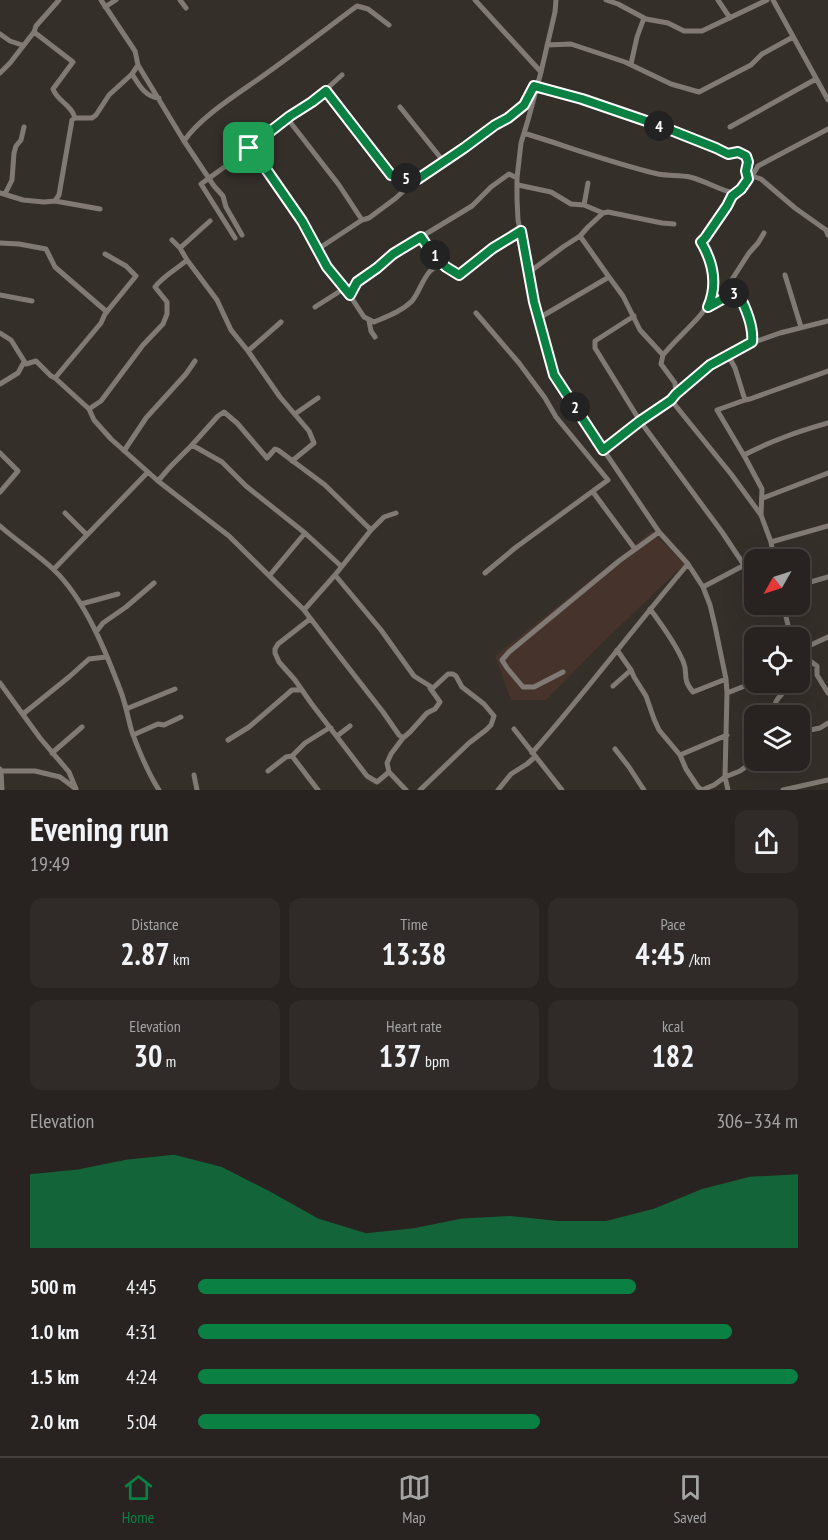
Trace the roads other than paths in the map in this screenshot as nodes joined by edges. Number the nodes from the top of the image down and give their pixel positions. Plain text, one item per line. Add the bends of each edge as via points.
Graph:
1 (59, 0) edge
2 (101, 0) edge
3 (116, 0) edge
4 (180, 0) edge
5 (475, 0) edge
6 (556, 0) edge
7 (606, 0) edge
8 (718, 0) edge
9 (767, 0) edge
10 (774, 0) edge
11 (620, 2) edge
12 (105, 6) junction
13 (186, 8) dead end
14 (644, 18) junction
15 (730, 18) junction
16 (389, 25) dead end
17 (34, 32) junction
18 (0, 34) edge
19 (793, 37) junction
20 (22, 45) junction
21 (547, 45) junction
22 (631, 64) junction
23 (138, 65) junction
24 (541, 72) junction
25 (0, 73) edge
26 (132, 74) junction
27 (342, 75) dead end
28 (816, 79) junction
29 (536, 86) junction
30 (326, 91) junction
31 (159, 98) junction
32 (828, 100) edge
33 (524, 105) junction
34 (399, 107) dead end
35 (529, 115) junction
36 (75, 118) junction
37 (287, 118) junction
38 (24, 127) dead end
39 (730, 127) dead end
40 (828, 129) edge
41 (524, 133) junction
42 (184, 141) junction
43 (249, 148) junction
44 (444, 162) junction
45 (208, 178) junction
46 (750, 178) junction
47 (418, 179) junction
48 (517, 181) junction
49 (588, 183) dead end
50 (2, 194) edge
51 (734, 194) junction
52 (55, 201) junction
53 (584, 205) junction
54 (100, 209) dead end
55 (603, 213) junction
56 (362, 220) junction
57 (210, 221) dead end
58 (674, 224) dead end
59 (521, 231) junction
60 (764, 233) dead end
61 (242, 235) dead end
62 (828, 235) edge
63 (580, 236) junction
64 (421, 237) junction
65 (235, 238) dead end
66 (172, 240) dead end
67 (0, 243) edge
68 (180, 248) junction
69 (318, 249) junction
70 (105, 254) dead end
71 (188, 260) junction
72 (446, 267) junction
73 (528, 273) junction
74 (785, 275) dead end
75 (609, 277) junction
76 (345, 288) junction
77 (737, 291) junction
78 (0, 295) edge
79 (350, 295) junction
80 (32, 301) dead end
81 (708, 307) junction
82 (315, 308) dead end
83 (107, 312) junction
84 (476, 313) dead end
85 (634, 316) junction
86 (539, 318) junction
87 (369, 321) junction
88 (828, 321) edge
89 (281, 322) dead end
90 (801, 327) junction
91 (0, 333) edge
92 (375, 337) dead end
93 (755, 342) junction
94 (248, 351) junction
95 (728, 355) junction
96 (663, 356) junction
97 (195, 361) dead end
98 (24, 362) junction
99 (828, 370) edge
100 (55, 378) junction
101 (0, 384) edge
102 (676, 394) junction
103 (318, 398) dead end
104 (671, 400) junction
105 (744, 400) junction
106 (89, 409) junction
107 (295, 414) junction
108 (640, 421) junction
109 (828, 423) edge
110 (192, 445) junction
111 (603, 450) junction
112 (124, 451) junction
113 (0, 453) edge
114 (744, 455) junction
115 (292, 461) junction
116 (148, 472) junction
117 (828, 473) edge
118 (158, 481) junction
119 (0, 492) edge
120 (592, 492) junction
121 (763, 498) junction
122 (64, 513) dead end
123 (396, 513) dead end
124 (760, 515) junction
125 (0, 526) edge
126 (828, 526) edge
127 (371, 530) junction
128 (658, 532) junction
129 (305, 533) junction
130 (87, 535) junction
131 (771, 542) junction
132 (635, 549) junction
133 (772, 549) edge
134 (688, 564) junction
135 (744, 565) joint
136 (341, 566) junction
137 (54, 569) junction
138 (485, 573) dead end
139 (270, 575) junction
140 (335, 575) junction
141 (828, 577) edge
142 (810, 582) edge
143 (153, 583) dead end
144 (703, 587) junction
145 (118, 594) dead end
146 (81, 604) junction
147 (650, 609) junction
148 (304, 610) junction
149 (310, 618) junction
150 (96, 632) junction
151 (828, 637) edge
152 (810, 645) edge
153 (617, 650) junction
154 (106, 657) junction
155 (810, 661) edge
156 (631, 670) junction
157 (563, 672) dead end
158 (726, 679) junction
159 (0, 683) edge
160 (429, 686) junction
161 (613, 686) dead end
162 (744, 686) edge
163 (175, 689) dead end
164 (301, 690) junction
165 (727, 693) junction
166 (784, 693) edge
167 (828, 693) edge
168 (775, 705) edge
169 (126, 709) junction
170 (23, 714) junction
171 (181, 717) dead end
172 (828, 723) edge
173 (350, 726) dead end
174 (82, 727) dead end
175 (331, 728) junction
176 (513, 729) dead end
177 (810, 730) edge
178 (134, 735) junction
179 (727, 735) junction
180 (338, 736) junction
181 (404, 738) junction
182 (228, 740) dead end
183 (615, 749) dead end
184 (52, 753) junction
185 (534, 755) junction
186 (680, 755) junction
187 (292, 756) junction
188 (744, 768) edge
189 (0, 771) edge
190 (268, 771) dead end
191 (389, 772) junction
192 (194, 775) dead end
193 (725, 777) junction
194 (828, 780) edge
195 (819, 782) junction
196 (2, 790) edge
197 (76, 790) edge
198 (159, 790) edge
199 (197, 790) edge
200 (318, 790) edge
201 (405, 790) edge
202 (420, 790) edge
203 (498, 790) edge
204 (562, 790) edge
205 (644, 790) edge
206 (702, 790) edge
207 (728, 790) edge
208 (783, 790) edge
209 (822, 790) edge

1 - 17 street
2 - 12 street
3 - 12 street
4 - 13 street
5 - 24 street
6 - 21 street
7 - 11 street
8 - 15 street
9 - 15 street
10 - 19 street
11 - 14 street
12 - 23 street via 135,51
14 - 15 street via 694,32
14 - 22 street
16 - 42 street via 368,9 357,6 231,99
17 - 20 street
17 - 36 street via 73,62 53,89
18 - 20 street
19 - 22 street via 699,92 671,84
19 - 28 street
20 - 25 street
21 - 22 street via 571,44
21 - 24 street
23 - 26 street
23 - 31 street
24 - 29 street
26 - 31 street via 146,93
26 - 36 street via 109,95 96,115
27 - 30 street
28 - 32 street
28 - 39 street
29 - 33 street
29 - 35 street
29 - 46 street via 658,125 728,154 738,152 746,156
30 - 37 street
30 - 47 street via 391,175
31 - 42 street
33 - 35 street
33 - 44 street
34 - 44 street
35 - 41 street
36 - 52 street
37 - 43 street
37 - 56 street
38 - 50 street via 14,153 12,180
40 - 46 street via 758,166
41 - 48 street
41 - 51 street via 627,166 689,177
42 - 45 street
43 - 45 street
43 - 69 street
44 - 47 street
45 - 61 street via 223,196
45 - 65 street via 201,183
46 - 51 street
46 - 62 street via 761,179
47 - 56 street
48 - 53 street via 551,192 571,204
48 - 59 street
48 - 64 street via 509,174 472,206
49 - 53 street
50 - 52 street via 23,200
51 - 81 street via 701,242 713,273
52 - 54 street
53 - 55 street
55 - 58 street
55 - 63 street
56 - 69 street
57 - 68 street
59 - 72 street via 459,275
59 - 73 street
60 - 77 street via 731,281
63 - 73 street
63 - 75 street
64 - 72 street
64 - 79 street via 357,282
66 - 68 street
67 - 83 street via 46,249 55,267
68 - 71 street
69 - 76 street
70 - 83 street via 136,276
71 - 94 street
71 - 106 street via 155,287 168,302 163,324 101,401
72 - 87 street via 428,272 413,300 401,310
73 - 86 street
74 - 90 street
75 - 85 street
75 - 86 street
76 - 79 street
76 - 82 street
77 - 81 street
77 - 93 street
78 - 80 street
79 - 87 street
81 - 96 street
83 - 100 street
84 - 120 street via 608,480
85 - 96 street via 640,330
85 - 108 street via 594,341
86 - 111 street via 554,375
87 - 92 street
88 - 90 street
89 - 94 street
90 - 93 street
91 - 98 street via 11,340
93 - 95 street
94 - 107 street
95 - 102 street
95 - 105 street
96 - 102 street via 661,364 675,383
97 - 112 street via 146,418
98 - 100 street via 36,361
98 - 101 street via 18,373
99 - 105 street
100 - 106 street
102 - 104 street
103 - 107 street
104 - 108 street
104 - 124 street
105 - 114 street via 717,410
106 - 112 street via 94,420
107 - 115 street via 314,443
108 - 111 street
108 - 135 street
109 - 114 street via 790,434
110 - 115 street via 224,412 267,458 276,449
110 - 118 street
110 - 129 street via 222,462
111 - 128 street
112 - 116 street
113 - 119 street via 18,471
114 - 121 street
115 - 127 street via 325,485
116 - 118 street
116 - 130 street
117 - 121 street
118 - 139 street via 229,536
120 - 132 street
120 - 138 street
121 - 124 street
122 - 130 street
123 - 127 street via 384,517
124 - 131 street
125 - 137 street
126 - 131 street
127 - 136 street
128 - 132 street
128 - 134 street
129 - 136 street
129 - 139 street
130 - 137 street
131 - 133 street
132 - 157 street via 502,660 523,687 534,687
134 - 144 street
134 - 147 street
135 - 144 street
136 - 140 street
137 - 146 street
139 - 148 street
140 - 148 street
140 - 160 street via 414,676
141 - 142 street
143 - 150 street
144 - 158 street
145 - 146 street
146 - 150 street
147 - 153 street
147 - 158 street via 684,663 686,683 693,692
148 - 149 street
149 - 164 street via 275,649 279,662
149 - 181 street
150 - 154 street
151 - 152 street
153 - 156 street
153 - 185 street
154 - 169 street
154 - 170 street via 88,659
155 - 167 street via 817,666
156 - 161 street
156 - 186 street via 659,730
158 - 165 street
159 - 170 street
160 - 181 street via 440,702
160 - 202 street via 434,688 453,674 494,716 491,725
162 - 165 street
163 - 169 street
164 - 175 street
164 - 182 street via 292,690
165 - 179 street
166 - 168 street
169 - 178 street
170 - 184 street
171 - 178 street
172 - 177 street
173 - 180 street
174 - 184 street
175 - 180 street
175 - 187 street
176 - 185 street
178 - 198 street
179 - 186 street
179 - 193 street
180 - 191 street via 367,776 376,782
181 - 191 street via 388,758
183 - 205 street
184 - 197 street via 69,772
185 - 203 street
185 - 204 street
186 - 206 street
187 - 190 street
187 - 200 street
188 - 193 street
189 - 196 street
189 - 197 street via 36,771 60,777
191 - 201 street
192 - 199 street
193 - 206 street
193 - 207 street
194 - 195 street
195 - 208 street
195 - 209 street

